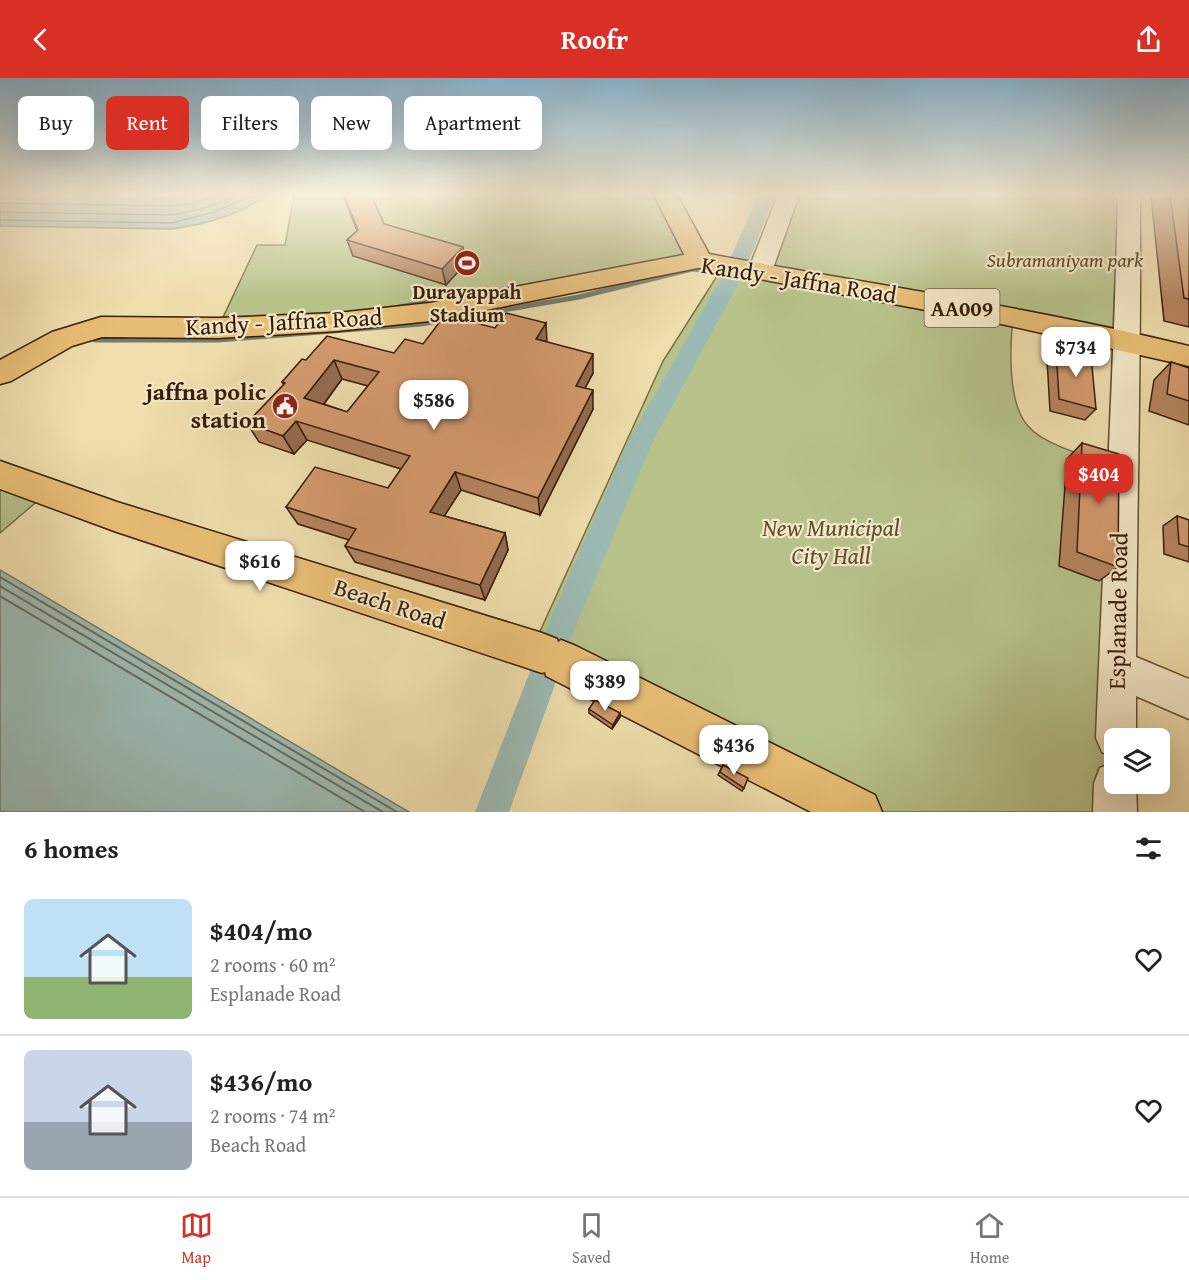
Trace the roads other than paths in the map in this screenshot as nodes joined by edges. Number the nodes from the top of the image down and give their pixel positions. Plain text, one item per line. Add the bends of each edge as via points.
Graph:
1 (683, 229) edge
2 (776, 229) edge
3 (1129, 229) edge
4 (699, 260) junction
5 (760, 271) junction
6 (1128, 340) junction
7 (1189, 356) edge
8 (0, 373) edge
9 (0, 475) edge
10 (1117, 668) junction
11 (1189, 699) edge
12 (1116, 728) edge
13 (1115, 794) edge
14 (858, 812) edge
15 (1115, 812) edge

1 - 4 main road
2 - 5 street
3 - 6 street, Esplanade Road
4 - 5 main road, Kandy - Jaffna Road / AA009
4 - 8 main road, Kandy - Jaffna Road via 430,312 218,328 101,327 62,339
5 - 6 main road, Kandy - Jaffna Road / AA009
6 - 7 main road, Kandy - Jaffna Road / AA009
6 - 10 street, Esplanade Road
9 - 14 main road, Beach Road via 117,517 552,657
10 - 11 street
10 - 12 street, Esplanade Road
13 - 15 street

